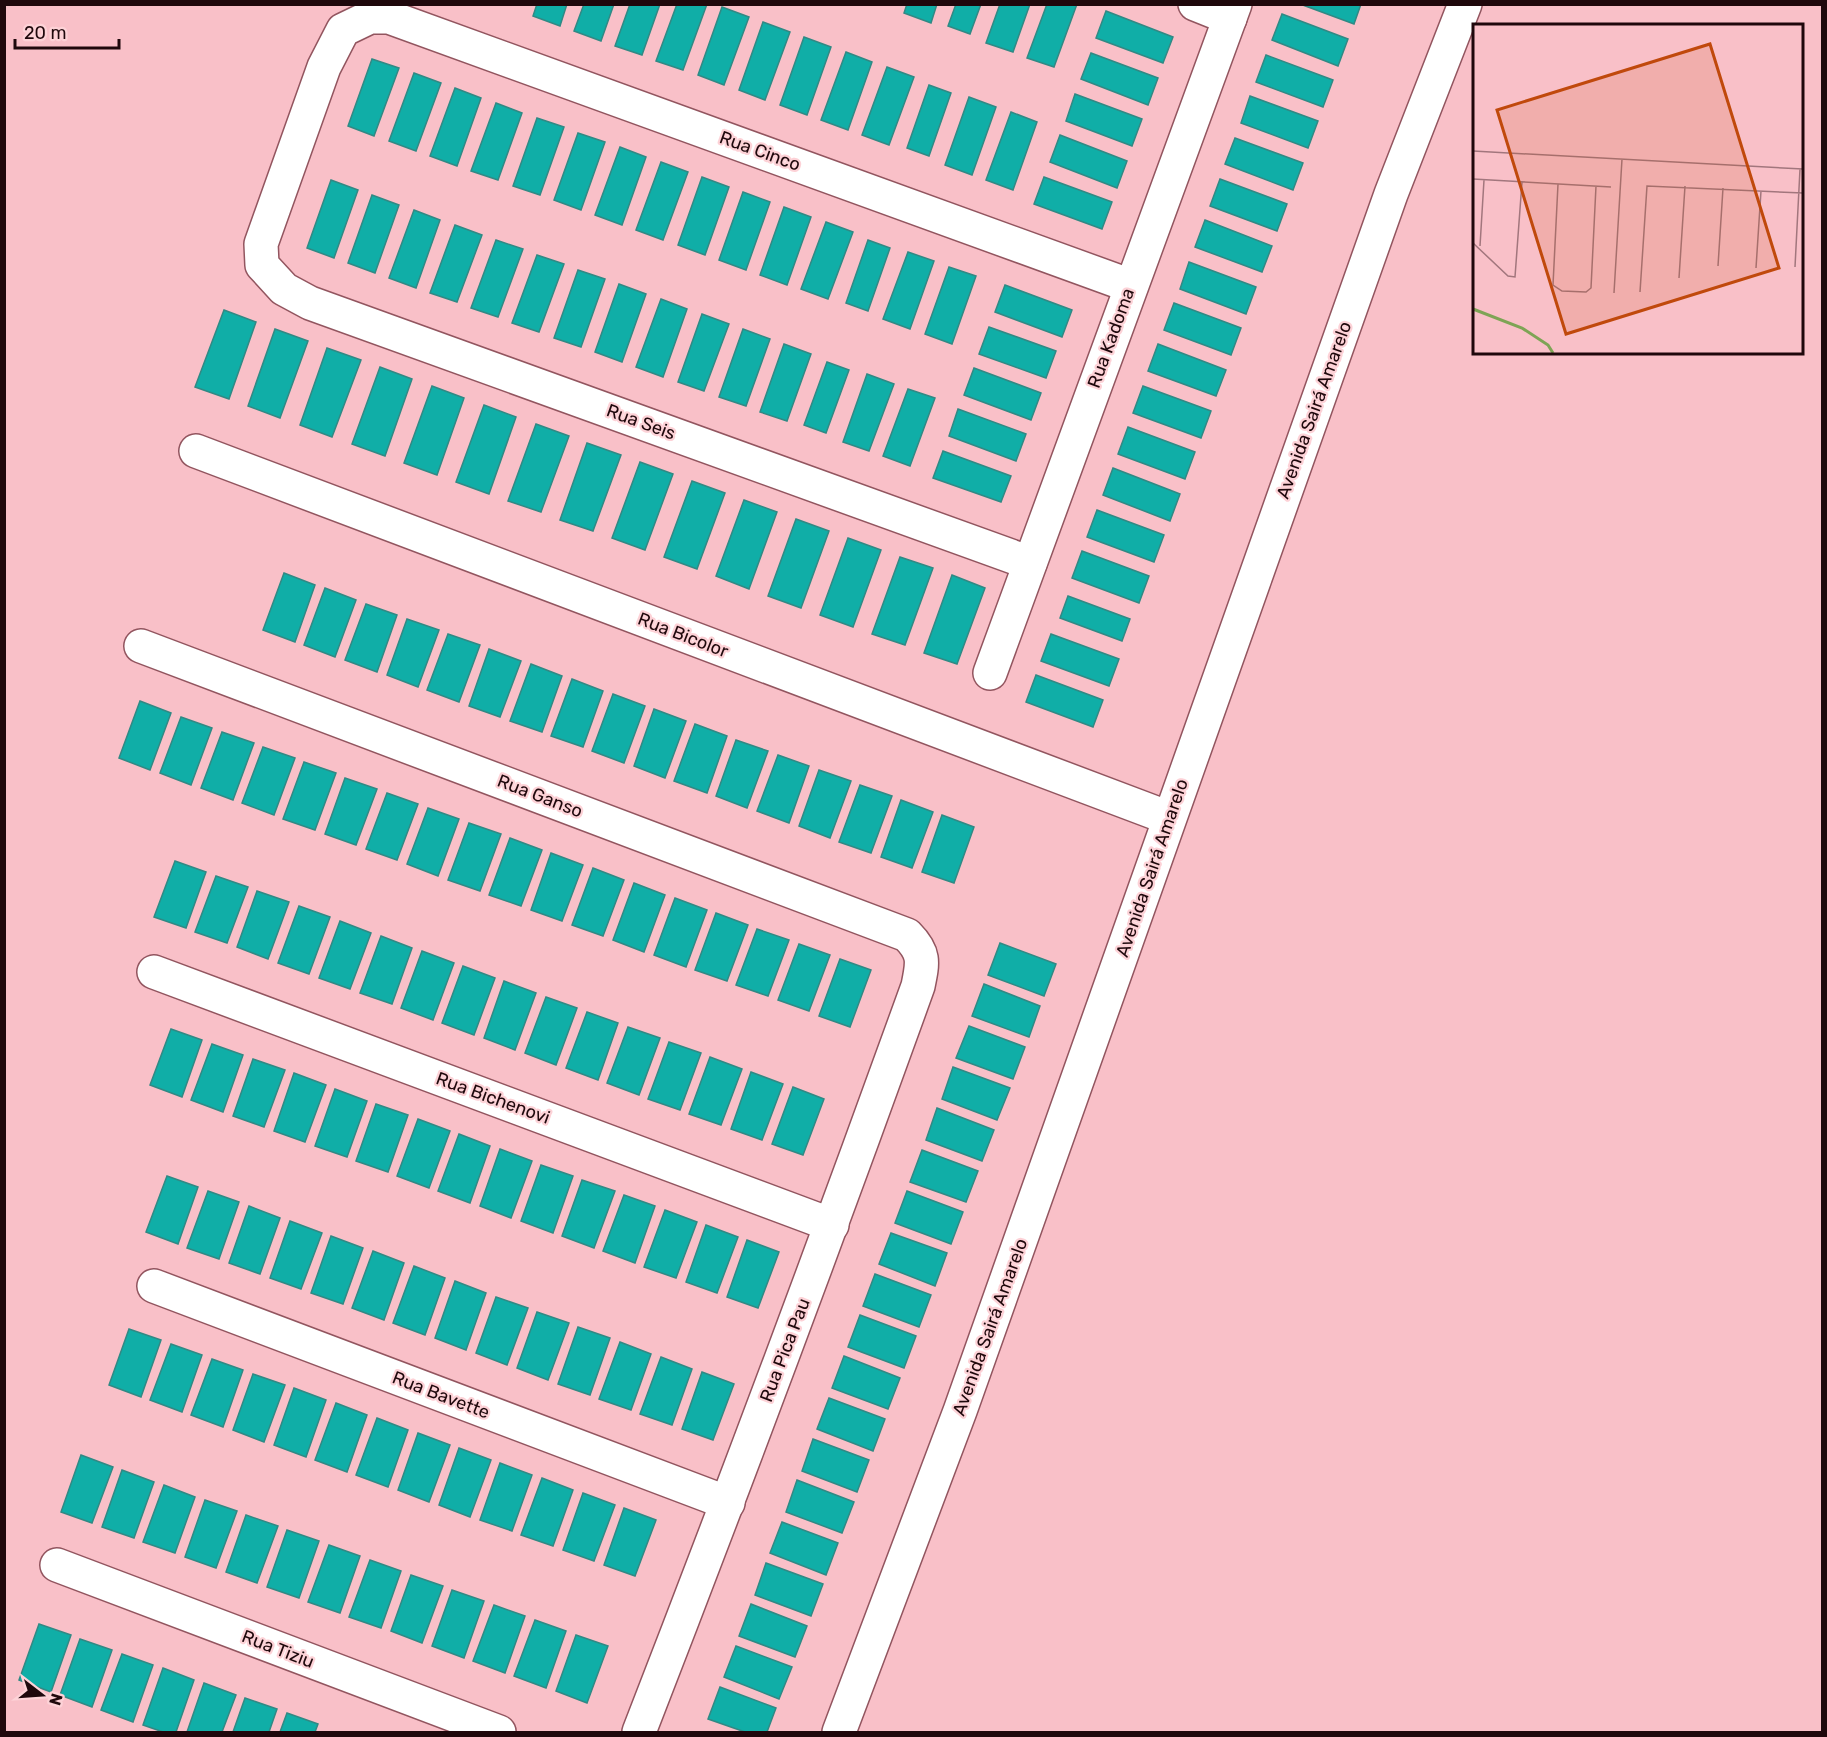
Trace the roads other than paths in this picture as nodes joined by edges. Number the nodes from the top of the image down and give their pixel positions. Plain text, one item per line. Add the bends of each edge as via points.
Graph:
1 (1195, 4) edge
2 (1465, 4) edge
3 (1233, 11) edge
4 (389, 17) joint
5 (1131, 286) junction
6 (196, 451) dead end
7 (1030, 563) junction
8 (141, 646) dead end
9 (990, 673) dead end
10 (1169, 818) junction
11 (922, 964) joint
12 (154, 972) dead end
13 (832, 1225) junction
14 (154, 1286) dead end
15 (728, 1503) junction
16 (57, 1565) dead end
17 (499, 1732) edge
18 (639, 1732) edge
19 (839, 1732) edge

1 - 3 street
2 - 10 street, Avenida Sairá Amarelo via 1391,194
3 - 5 street, Rua Kadoma
4 - 5 street, Rua Cinco
4 - 7 street, Rua Seis via 370,17 343,30 329,57 261,244 262,265 284,289 310,303
5 - 7 street, Rua Kadoma
6 - 10 street, Rua Bicolor
7 - 9 street, Rua Kadoma
8 - 11 street, Rua Ganso via 906,935 918,946
10 - 19 street, Avenida Sairá Amarelo via 964,1400
11 - 13 street, Rua Pica Pau via 918,986
12 - 13 street, Rua Bichenovi
13 - 15 street, Rua Pica Pau
14 - 15 street, Rua Bavette
15 - 18 street, Rua Pica Pau
16 - 17 street, Rua Tiziu

